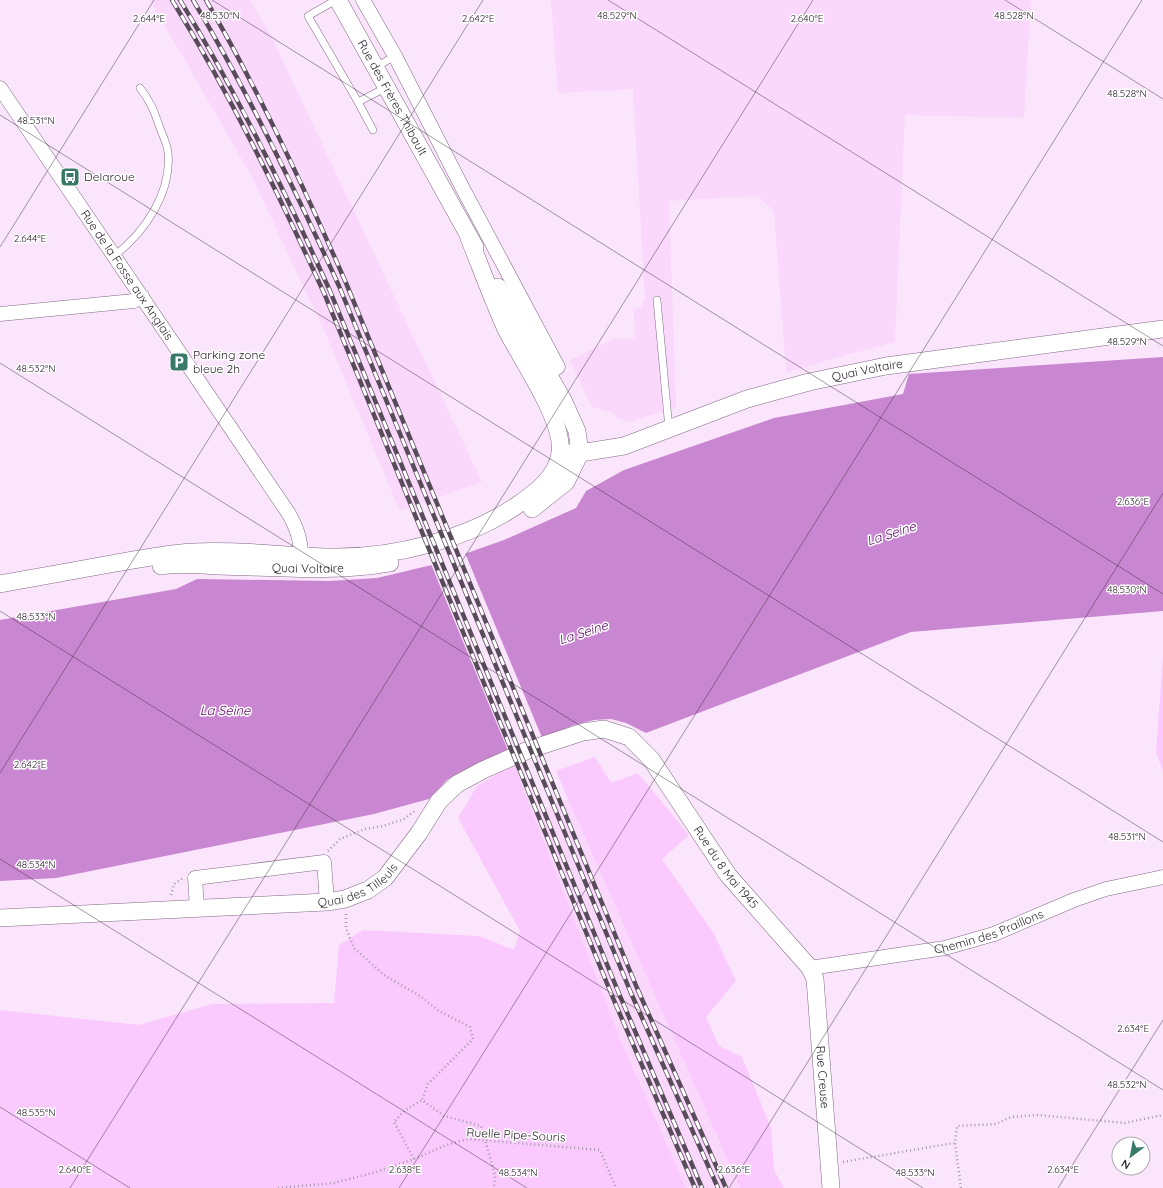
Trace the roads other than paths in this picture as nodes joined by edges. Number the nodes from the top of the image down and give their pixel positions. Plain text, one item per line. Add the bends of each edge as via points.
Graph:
1 (337, 0) edge
2 (363, 0) edge
3 (395, 56) junction
4 (376, 67) junction
5 (387, 87) junction
6 (0, 88) edge
7 (140, 88) dead end
8 (358, 102) junction
9 (373, 130) dead end
10 (462, 187) junction
11 (447, 196) junction
12 (114, 256) junction
13 (142, 296) junction
14 (656, 300) dead end
15 (0, 314) edge
16 (1163, 329) edge
17 (541, 378) junction
18 (669, 429) junction
19 (560, 453) junction
20 (580, 453) junction
21 (301, 562) junction
22 (0, 584) edge
23 (0, 595) edge
24 (652, 759) joint
25 (1163, 877) edge
26 (327, 902) junction
27 (197, 908) junction
28 (0, 918) edge
29 (810, 968) junction
30 (831, 1188) edge

1 - 4 street, Rue des Frères Thibault
1 - 8 lane via 308,16
2 - 3 street, Rue des Frères Thibault
3 - 4 lane
3 - 10 street, Rue des Frères Thibault
4 - 5 street, Rue des Frères Thibault
5 - 8 lane
5 - 11 street, Rue des Frères Thibault
6 - 12 street, Rue de la Fosse aux Anglais
7 - 12 lane via 151,102 168,151 168,169 152,216 135,238
8 - 9 lane
10 - 11 street
10 - 17 street, Rue des Frères Thibault via 558,367
11 - 17 street, Rue des Frères Thibault
12 - 13 street, Rue de la Fosse aux Anglais
13 - 15 street via 134,301
13 - 21 street, Rue de la Fosse aux Anglais via 289,514 301,540
14 - 18 lane
16 - 18 street, Quai Voltaire via 886,366 747,399
17 - 19 street, Rue des Frères Thibault via 559,436
17 - 20 street, Rue des Frères Thibault via 577,431
18 - 20 street, Quai Voltaire via 624,446
19 - 20 street, Quai Voltaire
19 - 21 street, Quai Voltaire via 554,472 536,493 505,514 458,534 399,551
20 - 21 street, Quai Voltaire via 566,482 533,509 503,526 470,540 408,559 356,568
21 - 22 street, Quai Voltaire via 193,552
21 - 23 street, Quai Voltaire via 168,565 98,575
24 - 26 street, Quai des Tilleuls via 629,737 604,729 576,734 528,750 457,784 439,801 385,878 368,890 345,899
24 - 29 street, Rue du 8 Mai 1945 via 728,875
25 - 29 street, Chemin des Praillons via 1106,889 994,934 945,948
26 - 27 street, Quai des Tilleuls
26 - 27 street via 324,862 195,878
27 - 28 street, Quai des Tilleuls
29 - 30 street, Rue Creuse via 817,992

